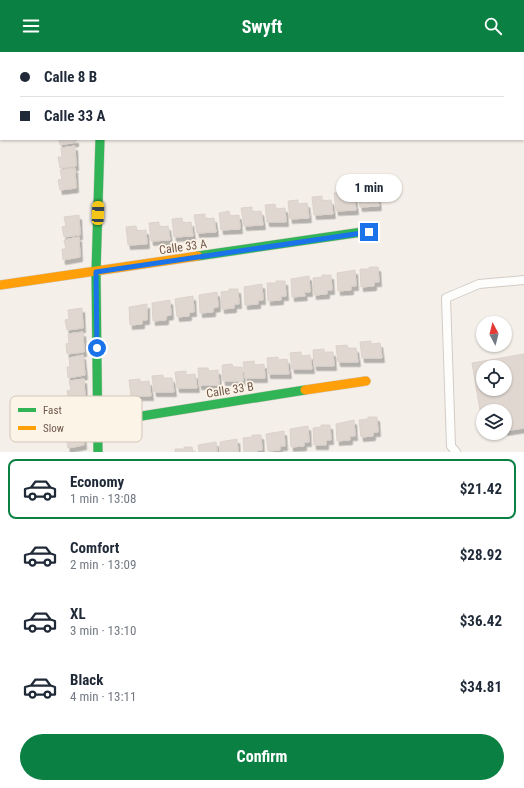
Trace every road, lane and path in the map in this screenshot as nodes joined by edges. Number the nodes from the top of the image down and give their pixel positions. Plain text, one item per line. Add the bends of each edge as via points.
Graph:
1 (100, 140) edge
2 (369, 232) dead end
3 (96, 272) junction
4 (524, 280) edge
5 (0, 285) edge
6 (366, 381) dead end
7 (98, 396) edge
8 (142, 416) edge
9 (456, 452) edge

1 - 3 street
2 - 3 street, Calle 33 A
3 - 5 street, Calle 33 A
3 - 7 street
4 - 9 lane via 479,284 446,298 451,446
6 - 8 street, Calle 33 B

